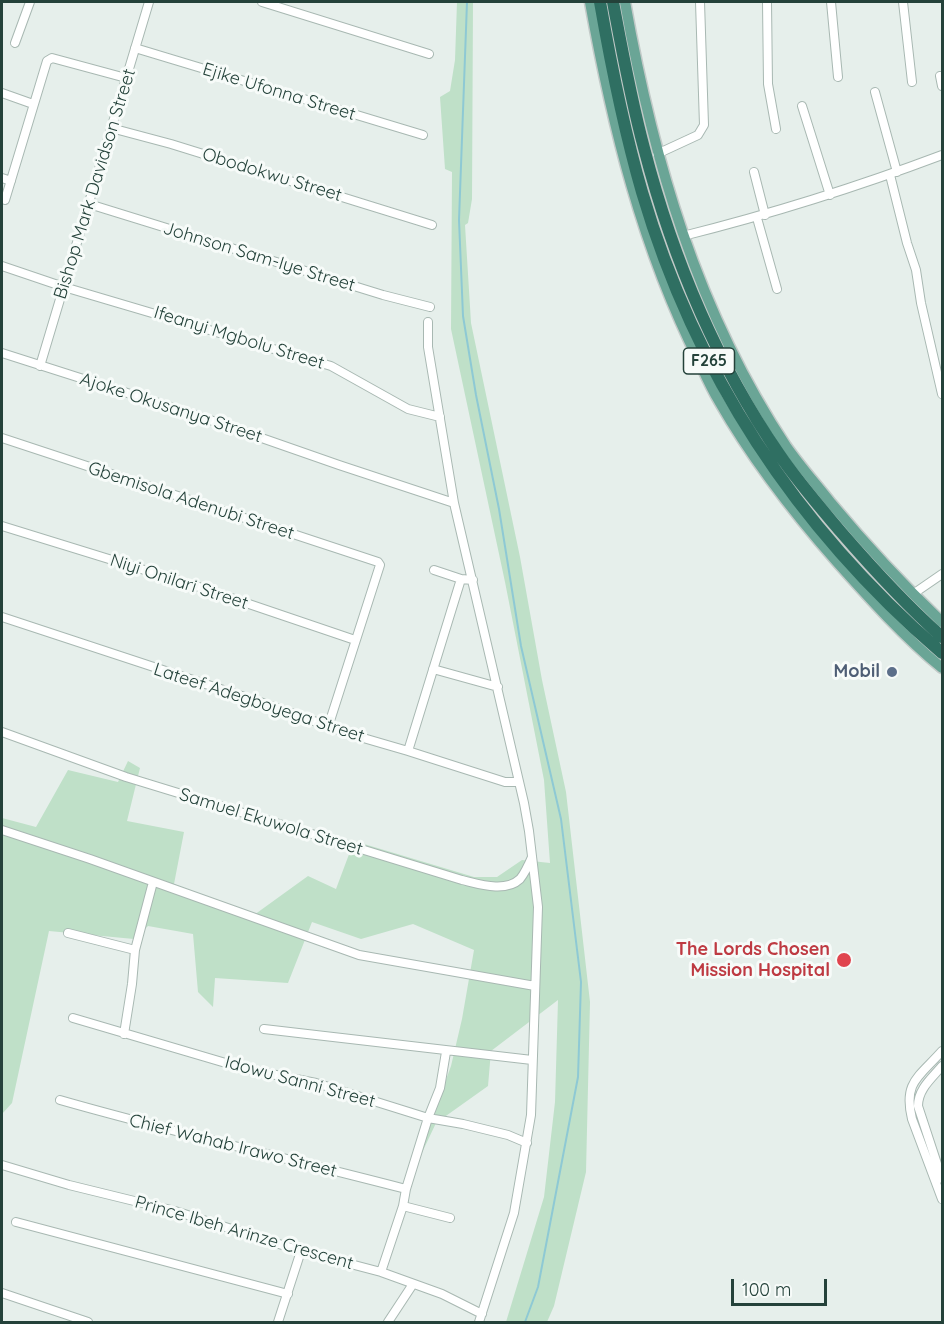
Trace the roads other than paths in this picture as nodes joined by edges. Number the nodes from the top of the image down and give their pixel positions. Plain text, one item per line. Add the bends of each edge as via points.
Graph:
1 (30, 2) edge
2 (149, 2) edge
3 (262, 2) edge
4 (590, 2) edge
5 (600, 2) edge
6 (613, 2) edge
7 (625, 2) edge
8 (700, 2) edge
9 (767, 2) edge
10 (831, 2) edge
11 (903, 2) edge
12 (15, 43) dead end
13 (135, 48) junction
14 (429, 54) dead end
15 (940, 76) dead end
16 (838, 77) dead end
17 (126, 78) junction
18 (912, 82) dead end
19 (942, 86) edge
20 (875, 92) dead end
21 (2, 93) edge
22 (33, 104) junction
23 (802, 106) dead end
24 (111, 128) junction
25 (776, 129) dead end
26 (423, 135) dead end
27 (657, 154) junction
28 (942, 155) edge
29 (754, 172) dead end
30 (893, 174) junction
31 (2, 178) edge
32 (11, 181) junction
33 (830, 195) junction
34 (5, 200) dead end
35 (89, 204) junction
36 (761, 217) junction
37 (432, 225) dead end
38 (683, 236) junction
39 (2, 266) edge
40 (64, 287) junction
41 (777, 289) dead end
42 (430, 307) dead end
43 (428, 322) dead end
44 (2, 353) edge
45 (40, 366) junction
46 (942, 394) edge
47 (440, 417) junction
48 (2, 438) edge
49 (454, 502) junction
50 (796, 506) junction
51 (2, 526) edge
52 (434, 570) dead end
53 (942, 574) edge
54 (461, 579) junction
55 (473, 580) junction
56 (913, 594) junction
57 (919, 607) junction
58 (2, 617) edge
59 (942, 622) edge
60 (942, 637) edge
61 (355, 640) junction
62 (942, 653) edge
63 (942, 668) edge
64 (433, 669) junction
65 (498, 687) junction
66 (328, 727) junction
67 (2, 732) edge
68 (408, 751) junction
69 (518, 782) junction
70 (2, 830) edge
71 (532, 856) junction
72 (153, 882) junction
73 (68, 933) dead end
74 (135, 950) junction
75 (536, 986) junction
76 (73, 1018) dead end
77 (264, 1029) dead end
78 (124, 1034) junction
79 (942, 1051) edge
80 (446, 1052) junction
81 (532, 1060) junction
82 (942, 1066) edge
83 (60, 1100) dead end
84 (428, 1119) junction
85 (527, 1143) junction
86 (2, 1165) edge
87 (942, 1179) edge
88 (406, 1189) junction
89 (942, 1199) edge
90 (404, 1206) junction
91 (450, 1218) dead end
92 (16, 1222) dead end
93 (301, 1251) junction
94 (381, 1272) junction
95 (413, 1284) junction
96 (2, 1293) edge
97 (288, 1294) junction
98 (480, 1318) edge
99 (88, 1323) edge
100 (278, 1323) edge
101 (387, 1323) edge

1 - 12 street
2 - 13 street, Bishop Mark Davidson Street
3 - 14 street
4 - 50 main road via 629,182 671,302 718,399 754,456
5 - 50 highway, F265 via 642,193 675,284 720,384
6 - 57 highway, F265 via 644,149 669,229 709,330 741,393 808,493 865,560
7 - 27 main road
8 - 27 street via 704,125 698,135
9 - 25 street via 768,84
10 - 16 street
11 - 18 street
13 - 17 street, Bishop Mark Davidson Street
13 - 26 street, Ejike Ufonna Street
15 - 19 street
17 - 22 street via 52,58 44,66
17 - 24 street, Bishop Mark Davidson Street
20 - 30 street
21 - 22 street
22 - 32 street
23 - 33 street
24 - 35 street, Bishop Mark Davidson Street
24 - 37 street, Obodokwu Street
27 - 38 main road
28 - 30 street
29 - 36 street
30 - 33 street
30 - 46 street
31 - 32 street
32 - 34 street
33 - 36 street
35 - 40 street, Bishop Mark Davidson Street
35 - 42 street, Johnson Sam-Iye Street
36 - 38 street
36 - 41 street
38 - 56 main road via 738,366 788,448 857,534
39 - 40 street, Ifeanyi Mgbolu Street
40 - 45 street, Bishop Mark Davidson Street
40 - 47 street, Ifeanyi Mgbolu Street via 320,362 408,409
43 - 47 street via 428,347
44 - 45 street, Ajoke Okusanya Street
45 - 49 street, Ajoke Okusanya Street
47 - 49 street
48 - 61 street, Gbemisola Adenubi Street via 378,562
49 - 55 street
50 - 62 highway, F265
50 - 63 main road via 857,584
51 - 61 street, Niyi Onilari Street
52 - 54 street
53 - 56 street
54 - 55 street
54 - 64 street
55 - 65 street
56 - 57 main road
57 - 59 main road
57 - 60 highway, F265
58 - 66 street, Lateef Adegboyega Street
61 - 66 street
64 - 65 street
64 - 68 street
65 - 69 street
66 - 68 street, Lateef Adegboyega Street
67 - 71 street, Samuel Ekuwola Street via 126,777 462,880 496,886 514,883 521,878
68 - 69 street, Lateef Adegboyega Street via 504,782
69 - 71 street
70 - 72 street
71 - 75 street via 538,907
72 - 74 street
72 - 75 street via 359,955
73 - 74 street
74 - 78 street
75 - 81 street
76 - 78 street, Idowu Sanni Street
77 - 80 street
78 - 84 street, Idowu Sanni Street via 246,1069 316,1083
79 - 89 street via 909,1092 912,1119
80 - 81 street
80 - 84 street via 440,1088
81 - 85 street
82 - 87 street via 924,1087 918,1106
83 - 88 street, Chief Wahab Irawo Street
84 - 85 street, Idowu Sanni Street via 477,1127
84 - 88 street
85 - 98 street via 507,1237
86 - 93 street, Prince Ibeh Arinze Crescent via 175,1211
88 - 90 street
90 - 91 street
90 - 94 street
92 - 97 street
93 - 94 street, Prince Ibeh Arinze Crescent
93 - 97 street
94 - 95 street, Prince Ibeh Arinze Crescent
95 - 98 street, Prince Ibeh Arinze Crescent via 442,1294
95 - 101 street
96 - 99 street
97 - 100 street

